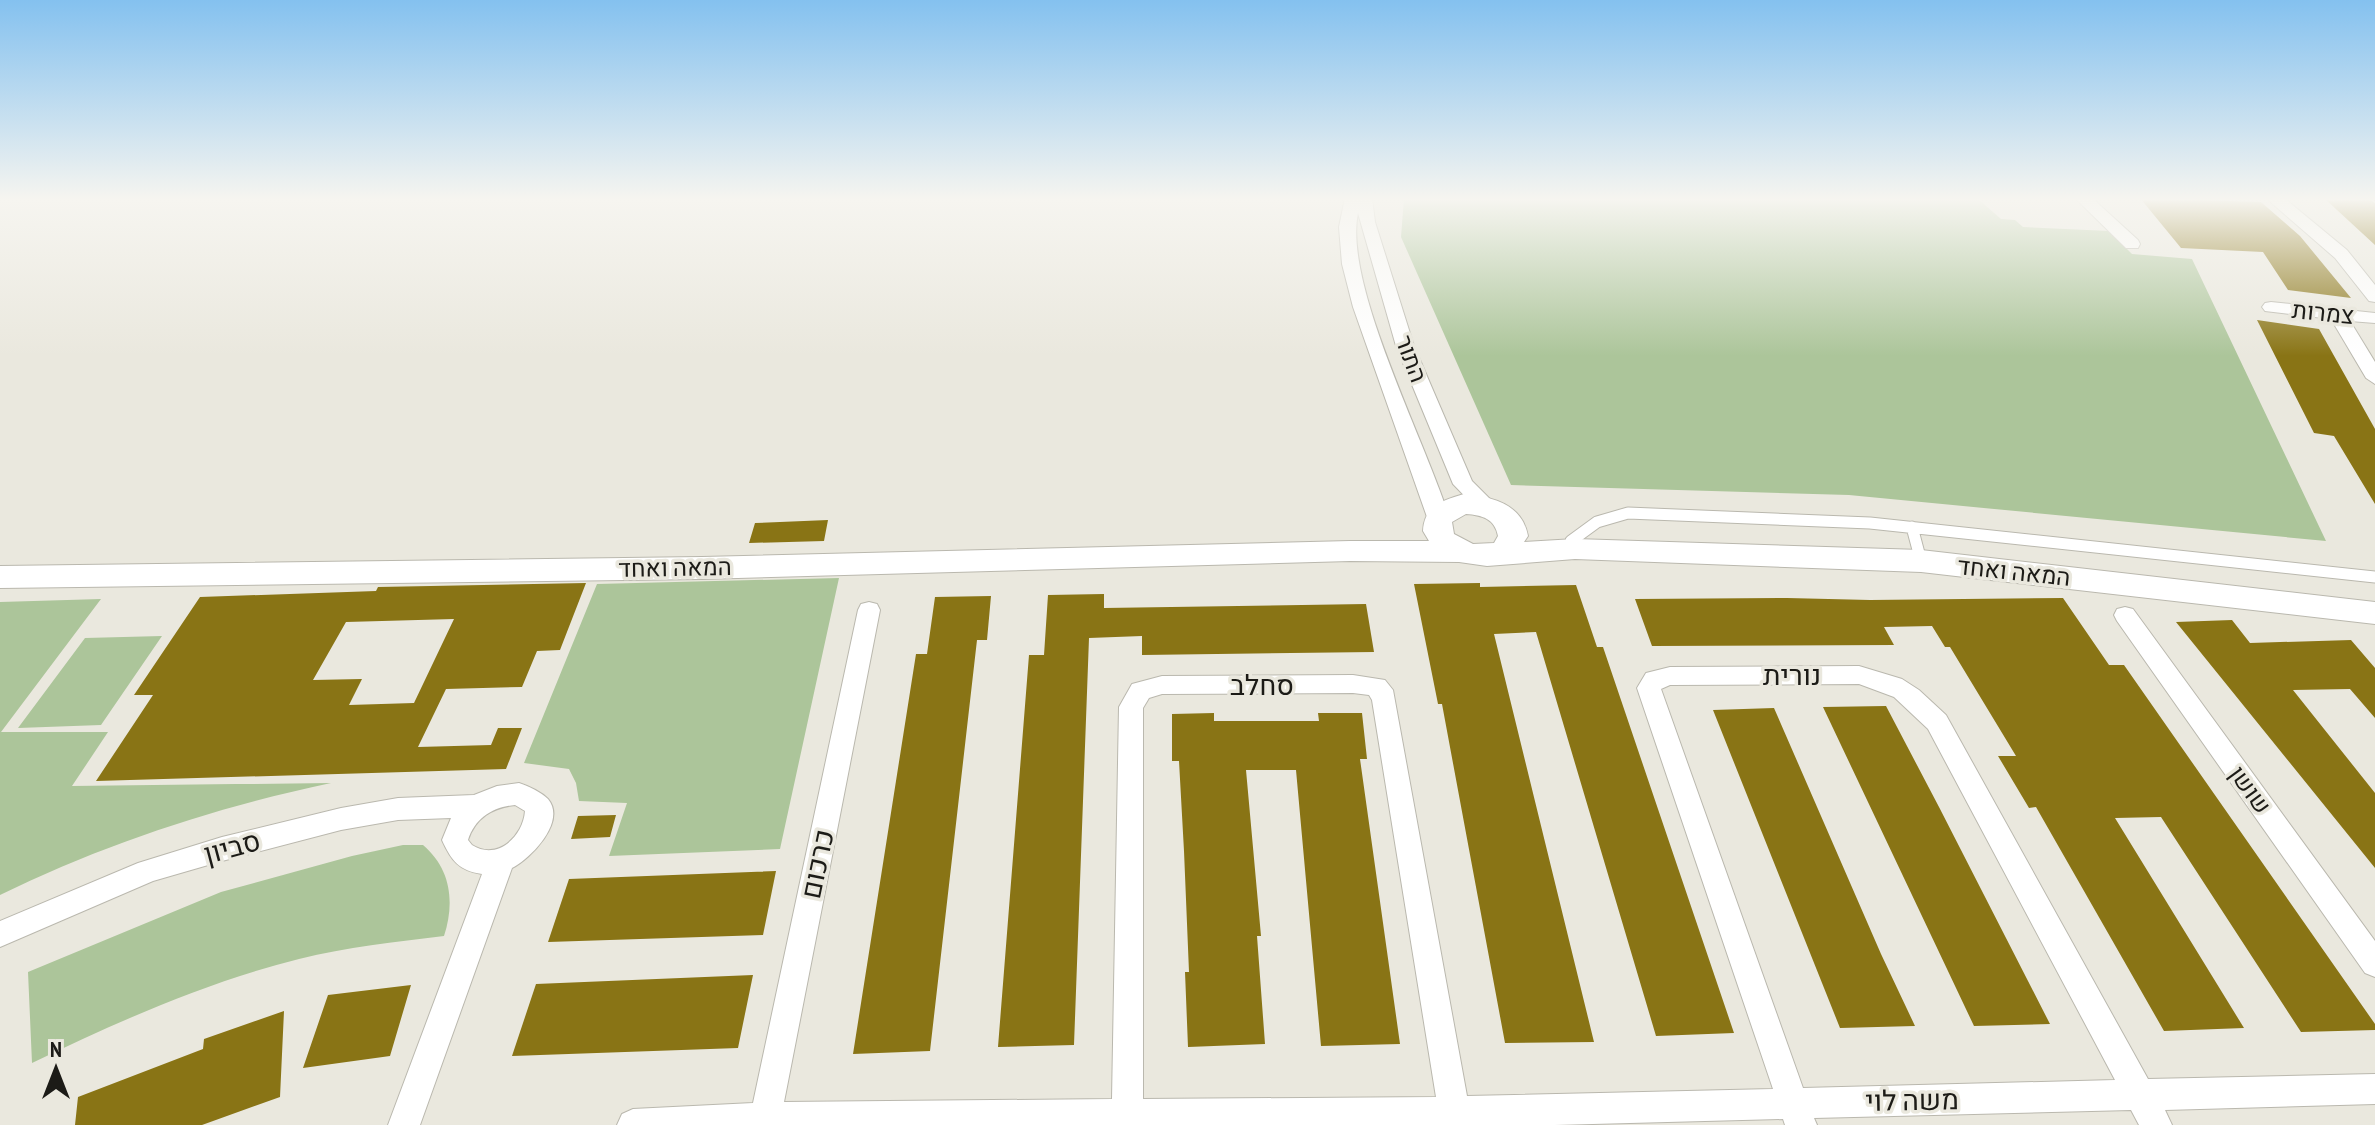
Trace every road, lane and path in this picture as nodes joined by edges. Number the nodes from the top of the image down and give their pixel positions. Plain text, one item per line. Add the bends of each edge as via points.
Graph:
1 (1350, 250) edge
2 (1376, 250) edge
3 (2337, 250) edge
4 (2375, 297) edge
5 (2271, 307) dead end
6 (2337, 314) junction
7 (2375, 318) edge
8 (2375, 378) edge
9 (1494, 510) junction
10 (1437, 521) junction
11 (1912, 527) junction
12 (1571, 541) junction
13 (1350, 551) junction
14 (1652, 551) junction
15 (1457, 552) junction
16 (1496, 554) junction
17 (1921, 561) junction
18 (0, 577) edge
19 (2375, 577) edge
20 (869, 610) dead end
21 (2375, 613) edge
22 (2125, 615) dead end
23 (477, 806) junction
24 (501, 860) junction
25 (0, 934) edge
26 (2375, 964) edge
27 (2375, 1089) edge
28 (2141, 1096) junction
29 (1797, 1114) edge
30 (1455, 1118) edge
31 (1127, 1120) edge
32 (764, 1122) edge
33 (404, 1125) edge
34 (633, 1125) edge
35 (2156, 1125) edge

1 - 10 street, התור via 1374,341 1429,480
2 - 9 street, התור via 1405,346 1463,484
3 - 4 street
5 - 6 street, צמרות
6 - 7 street, צמרות
6 - 8 street
9 - 10 street via 1453,506
9 - 12 street, המאה ואחד
9 - 16 street via 1513,528 1511,544
10 - 13 street, המאה ואחד via 1412,539
10 - 15 street via 1441,540
11 - 12 lane via 1628,513 1592,522
11 - 17 lane
11 - 19 lane
12 - 14 street, המאה ואחד
13 - 15 street, המאה ואחד
13 - 18 street, המאה ואחד via 702,568
14 - 16 street, המאה ואחד via 1543,549
14 - 17 street, המאה ואחד
15 - 16 street
17 - 21 street, המאה ואחד
20 - 32 street, כרכום
22 - 26 street, שושן
23 - 24 street via 458,828 458,851 472,861
23 - 24 street via 519,794 538,806 541,821 536,833
23 - 25 street, סביון via 398,809 222,849 148,871
24 - 33 street
27 - 28 street, משה לוי
28 - 29 street, משה לוי
28 - 29 street, נורית via 1937,722 1913,697 1887,680 1859,675 1654,680 1649,688
28 - 35 street
29 - 30 street, משה לוי
30 - 31 street, משה לוי
30 - 31 street, סחלב via 1384,697 1376,687 1353,684 1162,685 1141,691 1131,707
31 - 32 street, משה לוי
32 - 34 street, משה לוי

